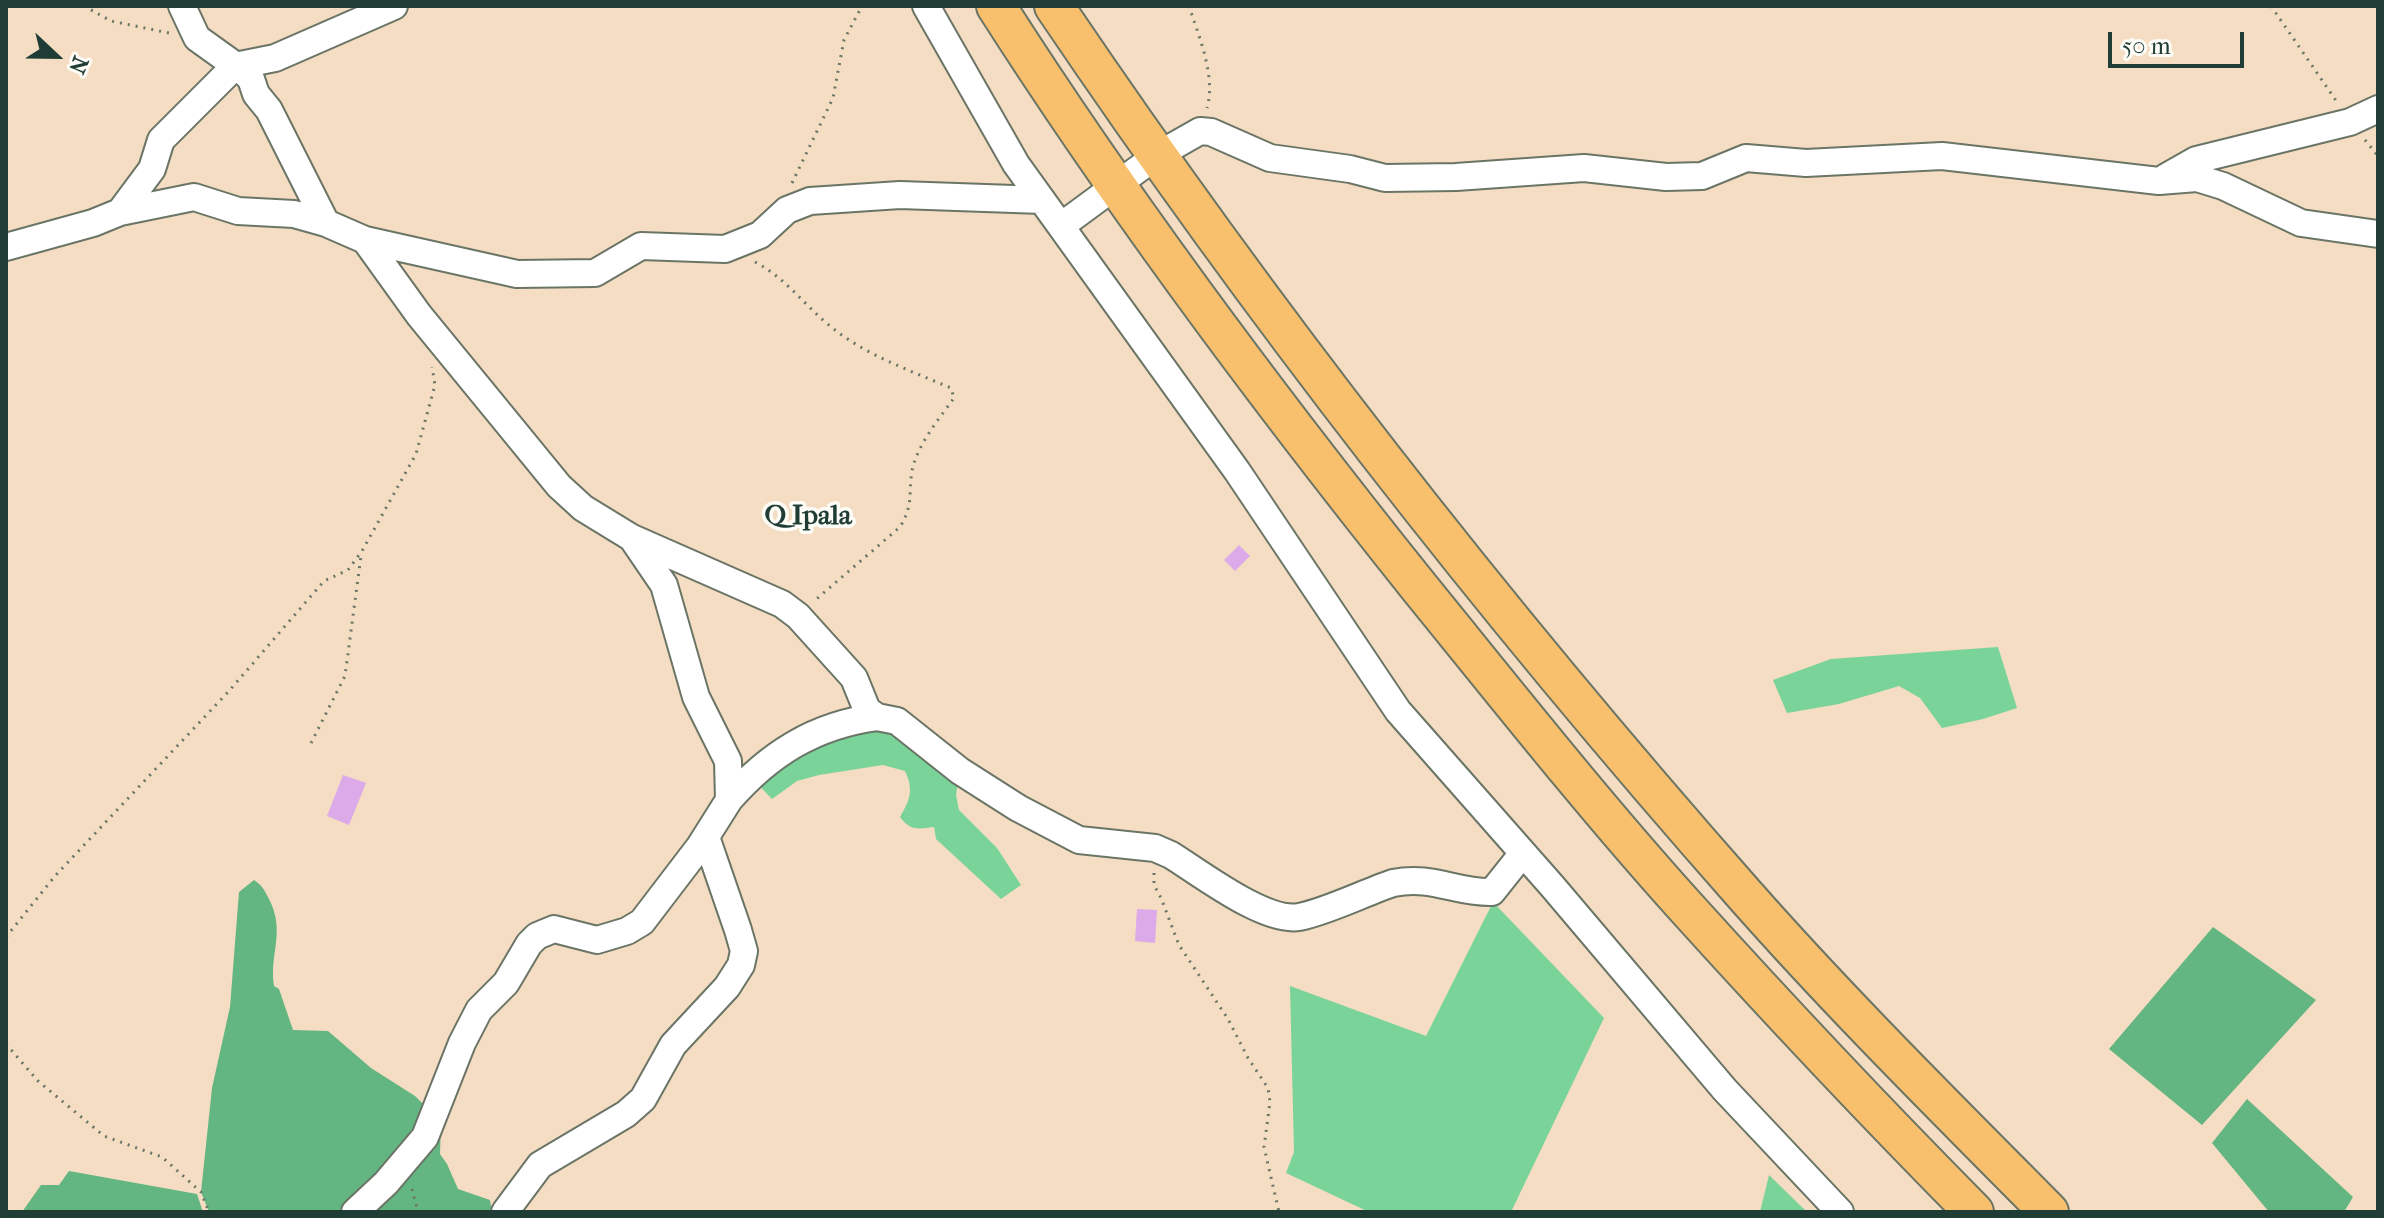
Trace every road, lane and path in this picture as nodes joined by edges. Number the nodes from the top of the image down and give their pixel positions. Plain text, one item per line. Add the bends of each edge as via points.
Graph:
1 (84, 6) edge
2 (182, 6) edge
3 (394, 6) edge
4 (862, 6) edge
5 (926, 6) edge
6 (996, 6) edge
7 (1054, 6) edge
8 (1189, 6) edge
9 (2271, 6) edge
10 (197, 38) junction
11 (235, 66) junction
12 (2378, 109) edge
13 (2350, 122) junction
14 (1200, 131) junction
15 (1156, 156) junction
16 (2378, 156) edge
17 (2159, 181) junction
18 (1117, 187) junction
19 (1042, 200) junction
20 (787, 210) junction
21 (120, 212) junction
22 (326, 223) junction
23 (1061, 226) junction
24 (2378, 234) edge
25 (365, 240) junction
26 (6, 247) edge
27 (725, 249) junction
28 (430, 358) dead end
29 (632, 538) junction
30 (362, 551) junction
31 (798, 616) junction
32 (877, 717) junction
33 (311, 743) dead end
34 (729, 800) junction
35 (706, 837) junction
36 (1155, 848) junction
37 (1523, 853) junction
38 (6, 937) edge
39 (6, 1044) edge
40 (209, 1212) edge
41 (355, 1212) edge
42 (505, 1212) edge
43 (1279, 1212) edge
44 (1840, 1212) edge
45 (1974, 1212) edge
46 (2049, 1212) edge

1 - 10 path via 111,21
2 - 10 street
3 - 11 street via 275,58
4 - 20 path via 844,40 833,98 796,171
5 - 19 street
6 - 18 highway
7 - 15 highway
8 - 14 path via 1205,57 1209,98
9 - 13 path
10 - 11 street
11 - 21 street via 161,140 152,169
11 - 22 street via 251,79 269,110
12 - 13 street
13 - 16 path
13 - 17 street via 2196,160
14 - 15 street
14 - 17 street via 1270,158 1385,178 1584,168 1702,176 1746,158 1806,163 1942,156
15 - 18 street
15 - 46 highway via 1328,390 1556,675 1746,896
17 - 24 street via 2197,178 2301,223
18 - 23 street
18 - 45 highway via 1301,440 1497,683 1682,902
19 - 20 street via 900,195 810,201
19 - 23 street
20 - 27 street via 760,235
21 - 22 street via 194,197 238,211 294,214
21 - 26 street
22 - 25 street
23 - 37 street via 1237,471 1398,711
25 - 27 street via 517,274 595,273 641,246
25 - 29 street via 419,315 559,486
27 - 31 path via 783,278 830,326 867,351 951,388 954,398 912,469 909,510 900,527
28 - 30 path via 435,385 416,454
29 - 31 street via 782,604
29 - 34 street via 664,585 696,697 728,761
30 - 33 path via 345,676
30 - 38 path via 348,570 324,581 55,876
31 - 32 street via 854,678 867,710
32 - 34 street via 846,721 775,755
32 - 36 street via 897,721 960,771 1079,840
34 - 35 street
35 - 41 street via 642,922 597,940 554,929 529,944 506,983 479,1010 425,1137
35 - 42 street via 744,951 741,965 673,1045 643,1099 540,1165
36 - 37 street via 1261,911 1298,917 1407,880 1492,892
36 - 43 path via 1154,885 1179,945 1268,1088 1264,1147
37 - 44 street via 1725,1090
39 - 40 path via 38,1081 104,1136 162,1157 201,1192

